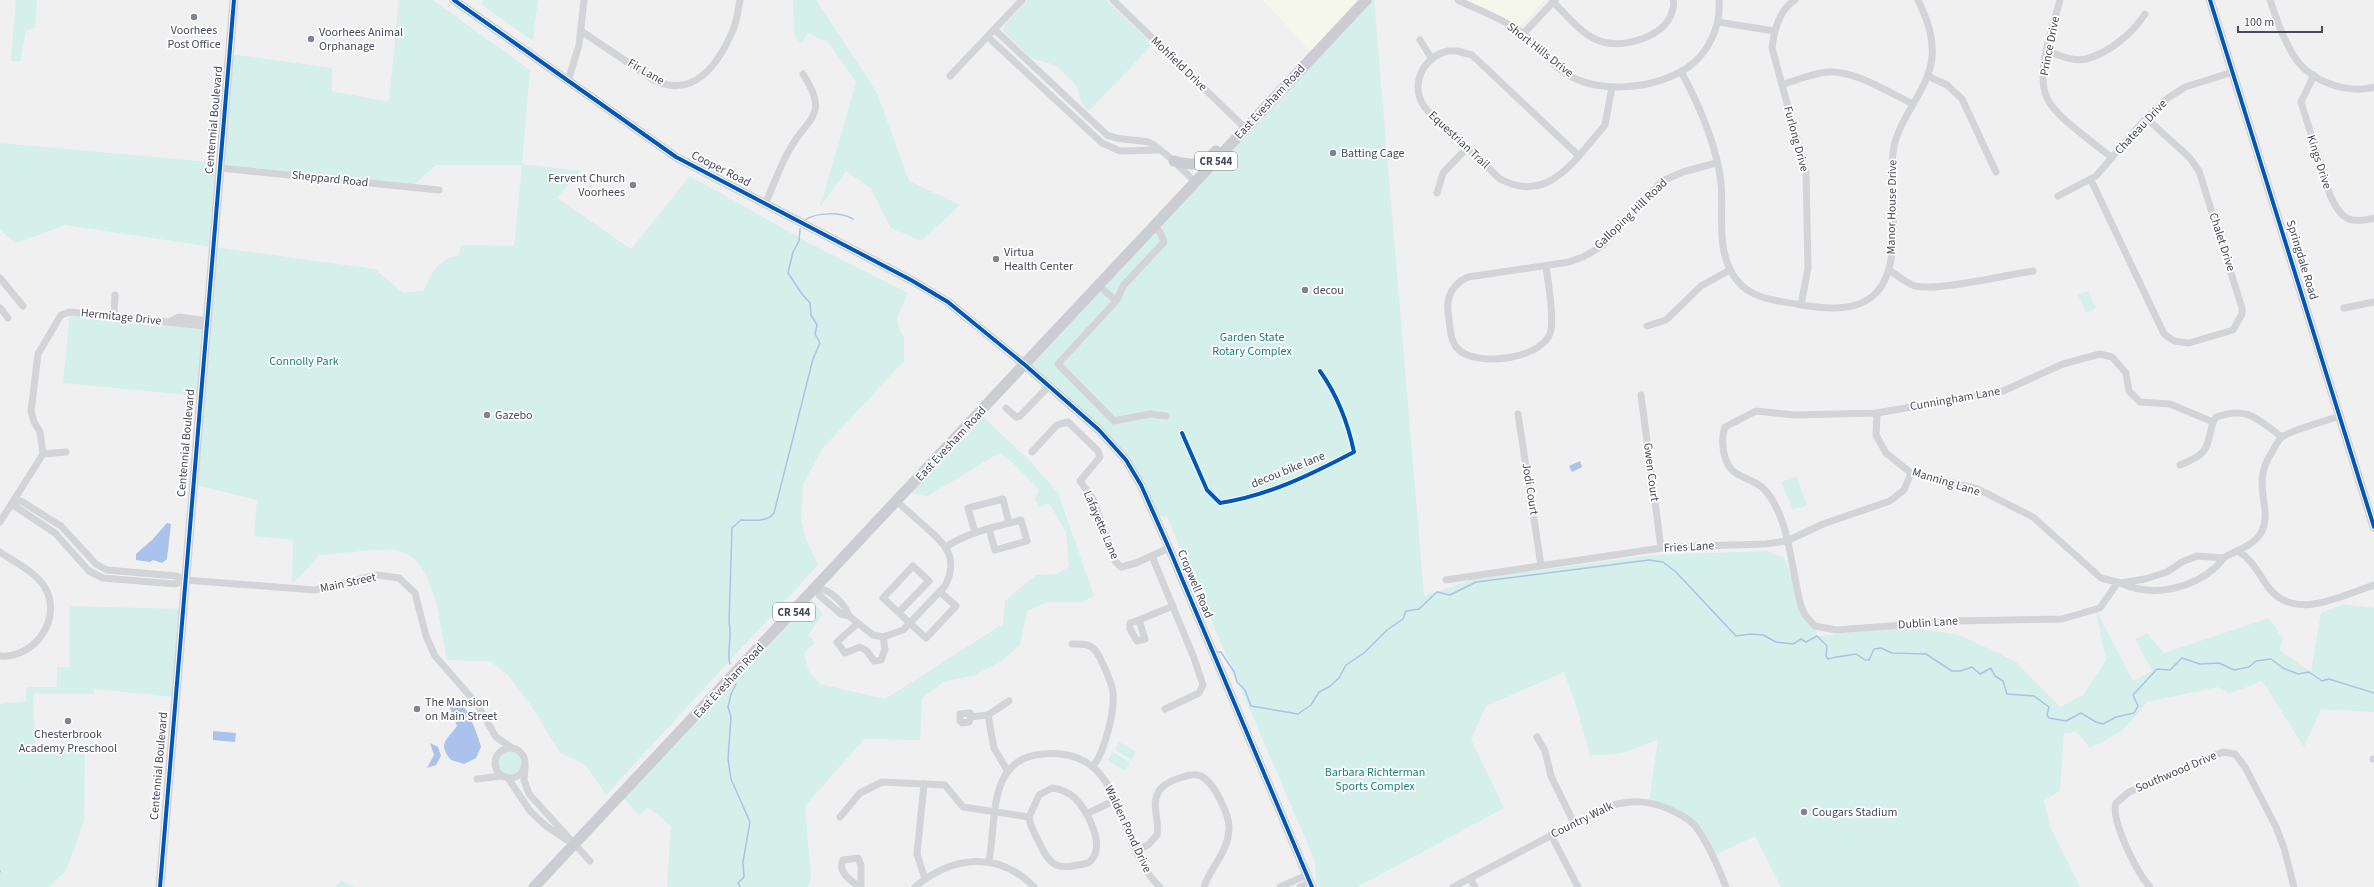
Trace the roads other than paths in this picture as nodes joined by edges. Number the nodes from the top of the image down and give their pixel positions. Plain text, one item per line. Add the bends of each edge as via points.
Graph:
1 (234, 0) edge
2 (454, 0) edge
3 (584, 0) edge
4 (740, 0) edge
5 (1022, 0) edge
6 (1113, 0) edge
7 (1366, 0) edge
8 (1458, 0) edge
9 (1673, 0) edge
10 (1719, 0) edge
11 (1795, 0) edge
12 (1918, 0) edge
13 (2060, 0) edge
14 (2210, 0) edge
15 (2270, 0) edge
16 (1554, 1) edge
17 (2145, 14) dead end
18 (1718, 22) junction
19 (995, 30) junction
20 (581, 31) junction
21 (1774, 31) junction
22 (1523, 34) junction
23 (988, 37) junction
24 (1420, 40) dead end
25 (2047, 51) junction
26 (1432, 59) junction
27 (1030, 64) junction
28 (1024, 70) junction
29 (1681, 71) junction
30 (2233, 72) junction
31 (803, 74) dead end
32 (2314, 75) junction
33 (950, 76) dead end
34 (1928, 76) junction
35 (568, 80) junction
36 (1782, 85) junction
37 (1612, 87) junction
38 (2374, 87) edge
39 (1070, 101) junction
40 (1913, 104) junction
41 (1063, 108) junction
42 (2146, 118) junction
43 (1246, 129) junction
44 (1238, 137) junction
45 (1467, 148) junction
46 (1158, 150) junction
47 (1580, 156) junction
48 (2112, 158) junction
49 (1174, 161) junction
50 (1716, 163) junction
51 (220, 168) junction
52 (1996, 172) dead end
53 (2091, 180) junction
54 (1196, 183) junction
55 (439, 190) dead end
56 (1437, 193) dead end
57 (2058, 196) dead end
58 (765, 204) junction
59 (2374, 218) edge
60 (1154, 227) junction
61 (1546, 266) junction
62 (1730, 270) junction
63 (1889, 270) junction
64 (2033, 271) dead end
65 (0, 278) edge
66 (1099, 286) junction
67 (115, 295) dead end
68 (1116, 301) junction
69 (2374, 302) edge
70 (1801, 305) junction
71 (23, 306) dead end
72 (0, 308) edge
73 (2344, 308) dead end
74 (114, 316) junction
75 (8, 318) dead end
76 (207, 323) junction
77 (1647, 326) dead end
78 (991, 337) joint
79 (1025, 365) junction
80 (1049, 386) junction
81 (1641, 395) dead end
82 (1006, 408) dead end
83 (1877, 413) junction
84 (1518, 414) dead end
85 (1166, 416) dead end
86 (2340, 416) junction
87 (2213, 422) junction
88 (2282, 436) junction
89 (66, 452) dead end
90 (1032, 452) dead end
91 (43, 454) junction
92 (2180, 465) dead end
93 (1910, 473) junction
94 (14, 502) junction
95 (896, 502) junction
96 (0, 522) edge
97 (1010, 523) junction
98 (2374, 527) edge
99 (989, 529) junction
100 (975, 532) junction
101 (1787, 541) junction
102 (946, 547) junction
103 (1169, 548) junction
104 (1661, 548) junction
105 (2238, 551) junction
106 (0, 552) edge
107 (1152, 556) junction
108 (2223, 558) junction
109 (1541, 565) junction
110 (185, 580) junction
111 (1446, 580) dead end
112 (2120, 582) junction
113 (2374, 585) edge
114 (817, 588) junction
115 (940, 592) junction
116 (1172, 606) junction
117 (898, 612) junction
118 (1139, 620) dead end
119 (910, 623) junction
120 (857, 624) junction
121 (884, 637) junction
122 (1072, 644) dead end
123 (0, 656) edge
124 (1009, 701) dead end
125 (1165, 709) dead end
126 (988, 715) junction
127 (971, 716) dead end
128 (493, 732) junction
129 (1536, 737) dead end
130 (512, 748) junction
131 (497, 756) junction
132 (525, 766) junction
133 (1093, 766) junction
134 (1007, 770) junction
135 (505, 777) junction
136 (478, 779) dead end
137 (924, 784) junction
138 (1116, 800) junction
139 (996, 812) junction
140 (1086, 814) junction
141 (840, 816) dead end
142 (1029, 817) junction
143 (1574, 823) junction
144 (1551, 835) junction
145 (574, 844) junction
146 (1137, 851) junction
147 (990, 861) junction
148 (590, 862) dead end
149 (925, 878) junction
150 (1470, 878) junction
151 (1309, 882) edge
152 (160, 887) edge
153 (534, 887) edge
154 (915, 887) edge
155 (1034, 887) edge
156 (1160, 887) edge
157 (1204, 887) edge
158 (1280, 887) edge
159 (1300, 887) edge
160 (1453, 887) edge
161 (1475, 887) edge
162 (1578, 887) edge
163 (1726, 887) edge
164 (2150, 887) edge
165 (2294, 887) edge

1 - 51 main road, Centennial Boulevard
2 - 35 main road, Cooper Road
3 - 20 street
4 - 20 street, Fir Lane via 734,29 712,67 697,80 679,86 654,80
5 - 19 street
6 - 43 street, Mohfield Drive
7 - 43 main road, East Evesham Road / CR 544
8 - 22 street, Short Hills Drive via 1497,17
9 - 16 street via 1671,16 1664,26 1654,34 1621,43 1604,42 1594,38
10 - 18 street, Short Hills Drive
11 - 21 street via 1786,9
12 - 34 street, Manor House Drive via 1929,24 1932,39 1932,61
13 - 25 street, Prince Drive
14 - 30 main road, Springdale Road
15 - 32 street via 2295,56 2304,68
16 - 22 street
17 - 25 street via 2132,32 2102,52 2086,59 2072,59
18 - 21 street
18 - 29 street, Short Hills Drive via 1701,55
19 - 23 street
19 - 27 street
20 - 35 street
21 - 36 street, Furlong Drive via 1772,48
22 - 37 street, Short Hills Drive via 1566,73 1590,83
23 - 28 street
23 - 33 street
24 - 26 street
25 - 48 street, Prince Drive via 2043,80 2051,105
26 - 45 street, Equestrian Trail via 1418,79 1421,104
26 - 47 street, Equestrian Trail via 1448,51 1472,55
27 - 28 street
27 - 39 street
28 - 41 street
29 - 37 street, Short Hills Drive via 1650,82
29 - 50 street, Manor House Drive via 1702,113
30 - 42 street, Chateau Drive via 2185,87
30 - 86 main road, Springdale Road
31 - 58 street via 815,98 814,117 790,148
32 - 38 street via 2332,85 2344,88
32 - 59 street, Kings Drive via 2301,102 2330,195 2336,209 2346,218 2358,221
34 - 40 street, Manor House Drive
34 - 52 street via 1947,85 1962,99
35 - 58 main road, Cooper Road via 676,157
36 - 40 street via 1821,73 1840,73
36 - 70 street, Furlong Drive via 1806,173 1808,268
37 - 47 street, Equestrian Trail via 1605,126
39 - 41 street
39 - 46 street via 1107,135 1149,142
40 - 63 street, Manor House Drive via 1893,150 1893,251
41 - 46 street via 1102,143 1111,147 1129,152
42 - 48 street, Chateau Drive
42 - 53 street, Chalet Drive via 2189,156 2199,171 2242,308 2242,314 2233,330 2189,343 2179,343 2164,334
43 - 44 main road, East Evesham Road / CR 544
44 - 49 main road via 1221,146 1205,162 1185,164
44 - 54 main road, East Evesham Road / CR 544
45 - 47 street, Equestrian Trail via 1500,179 1519,186 1540,185 1553,181
45 - 56 street via 1443,173
46 - 49 street
48 - 53 street, Chateau Drive
49 - 54 street
50 - 61 street, Galloping Hill Road via 1669,177 1602,246 1574,260
50 - 62 street, Manor House Drive via 1721,183 1722,237
51 - 55 street, Sheppard Road
51 - 76 main road, Centennial Boulevard
53 - 57 street, Chateau Drive
54 - 60 main road, East Evesham Road / CR 544
58 - 78 main road, Cooper Road via 911,280 948,302
60 - 66 main road, East Evesham Road / CR 544
60 - 68 street via 1160,232 1164,242 1123,286
61 - 61 street, Galloping Hill Road via 1468,277 1457,284 1448,298 1448,306 1452,337 1459,350 1480,360 1530,352 1543,344 1551,330
62 - 70 street, Manor House Drive via 1743,287 1758,296
62 - 77 street via 1701,286 1666,320
63 - 64 street via 1911,284 1923,286
63 - 70 street, Manor House Drive via 1883,285 1876,293 1859,304 1838,308
65 - 71 street
66 - 68 street
66 - 79 main road, East Evesham Road / CR 544
67 - 74 street
68 - 85 street via 1058,364 1114,421 1150,414
69 - 73 street
72 - 75 street
74 - 76 street, Hermitage Drive via 169,322 179,317
74 - 91 street, Hermitage Drive via 70,312 61,315 38,354 31,411 40,432
76 - 110 main road, Centennial Boulevard
78 - 79 main road, Cropwell Road
79 - 80 main road, Cropwell Road
79 - 95 main road, East Evesham Road / CR 544
80 - 82 street via 1020,416
80 - 103 main road, Cropwell Road via 1099,430 1126,460 1141,485
81 - 104 street, Gwen Court
83 - 87 street, Cunningham Lane via 2003,391 2063,364 2100,354 2112,357 2126,373 2129,391 2140,402 2170,404
83 - 93 street, Manning Lane via 1876,435 1886,453
83 - 101 street, Cunningham Lane via 1795,415 1756,411 1725,427 1722,435 1723,449 1728,463 1736,474 1764,489 1783,524
84 - 109 street, Jodi Court
86 - 88 street
86 - 98 main road, Springdale Road
87 - 88 street via 2216,417 2225,414 2243,412
87 - 92 street via 2203,454
88 - 105 street, Manning Lane via 2262,470 2264,524 2261,532 2249,545
89 - 91 street
90 - 107 street, Lafayette Lane via 1058,425 1068,422 1098,451 1100,457 1097,463 1080,481 1093,498 1115,561 1121,567
91 - 94 street
93 - 101 street, Fries Lane via 1904,490 1890,501 1823,524
93 - 112 street, Manning Lane via 1978,489 2033,517 2101,578
94 - 96 street
94 - 110 street, Main Street via 21,501 61,526 96,564 107,570 176,576
95 - 102 street
95 - 114 main road, East Evesham Road / CR 544
97 - 99 street
97 - 99 street via 1022,520 1027,541 995,550
97 - 100 street via 1003,499 982,504 968,508
99 - 100 street
100 - 102 street via 960,537
101 - 104 street, Fries Lane
101 - 112 street, Dublin Lane via 1801,606 1810,622 1823,629 1957,621 2062,619 2100,608
102 - 115 street via 950,556 951,571
103 - 107 street, Lafayette Lane
103 - 151 main road, Cropwell Road
104 - 109 street, Fries Lane
105 - 108 street, Manning Lane
105 - 113 street via 2252,562 2273,594 2292,605 2313,604
106 - 123 street via 36,577 47,592 51,611 49,623 28,650 16,656
107 - 116 street
108 - 112 street, Manning Lane via 2197,556 2167,572 2145,579
108 - 112 street, Manning Lane via 2217,566 2180,588 2133,589
109 - 111 street, Fries Lane
110 - 128 street, Main Street via 315,590 377,575 399,578 414,593 426,636 435,656 476,704
110 - 152 main road, Centennial Boulevard
114 - 120 street via 819,594 841,614 849,616
114 - 145 main road, East Evesham Road / CR 544
115 - 119 street
115 - 119 street via 956,606 926,638
116 - 118 street
116 - 125 street via 1203,685 1199,693
117 - 117 street via 883,598 913,566 929,581
117 - 119 street
119 - 121 street via 898,634
120 - 121 street via 877,637
120 - 121 street via 837,642 844,653 860,647 867,651 874,661 881,660 885,649
122 - 133 street via 1085,644 1095,650 1113,692 1113,706 1103,749 1099,760
124 - 126 street
126 - 127 street
126 - 134 street via 994,748
128 - 130 street, Main Street via 501,742
128 - 131 street, Main Street
129 - 143 street via 1545,751 1552,776
130 - 131 street via 502,750
130 - 132 street via 522,754
131 - 135 street via 496,767
132 - 135 street via 518,776
132 - 145 street via 524,780 529,794
133 - 134 street, Walden Pond Drive via 1066,755 1050,753 1026,757
133 - 138 street, Walden Pond Drive
134 - 139 street via 1000,784
135 - 136 street
135 - 145 street via 530,811 546,826
137 - 139 street via 945,785 964,807
137 - 141 street via 882,782 860,794
137 - 149 street via 917,854
138 - 140 street
138 - 146 street, Walden Pond Drive
139 - 142 street
139 - 147 street
140 - 142 street via 1074,798 1066,792 1052,788 1038,794
140 - 142 street via 1097,844 1096,853 1088,863 1061,867 1046,859
143 - 144 street, Country Walk
143 - 163 street, Country Walk via 1624,801 1649,802 1666,807 1695,825 1713,856
144 - 150 street, Country Walk
144 - 162 street
145 - 148 street
145 - 153 main road, East Evesham Road / CR 544
146 - 156 street, Walden Pond Drive via 1146,870
146 - 157 street via 1149,844 1157,835 1155,798 1160,790 1173,780 1184,776 1201,776 1212,785 1227,815 1230,828 1227,847
147 - 149 street via 963,863
147 - 155 street via 1011,868
149 - 154 street
150 - 160 street, Country Walk
150 - 161 street
151 - 158 street
151 - 159 street
164 - 165 street, Southwood Drive via 2134,863 2114,814 2116,803 2128,792 2223,752 2235,754 2245,767 2276,828

